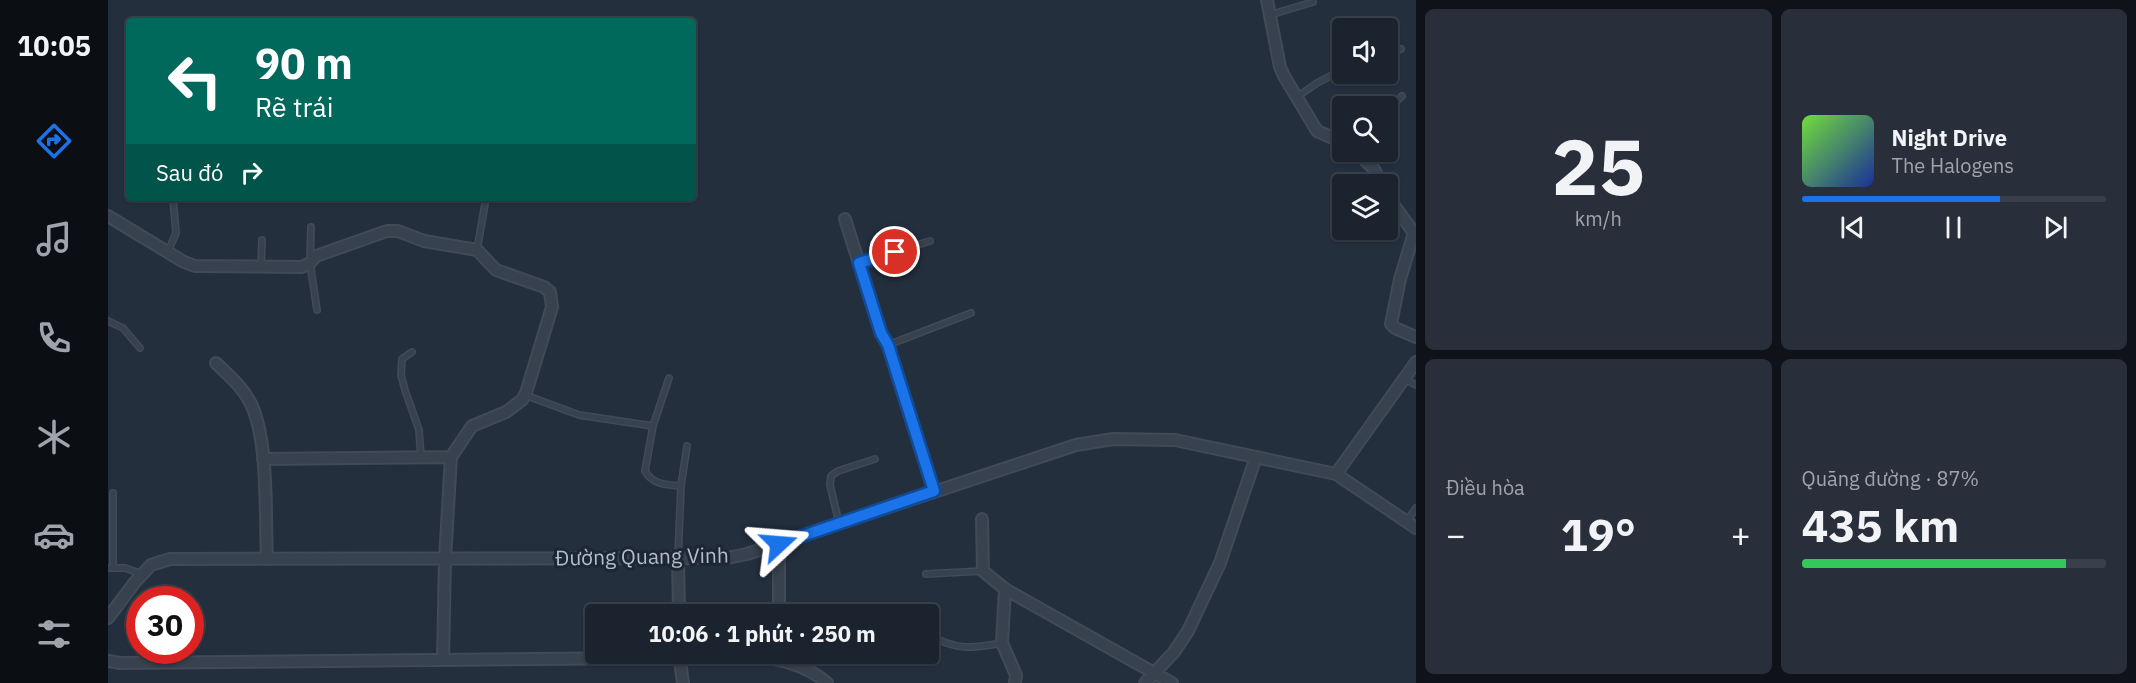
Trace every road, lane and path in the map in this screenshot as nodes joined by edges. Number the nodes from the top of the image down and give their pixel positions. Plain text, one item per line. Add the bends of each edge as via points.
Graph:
1 (1267, 0) edge
2 (1313, 2) dead end
3 (1270, 15) junction
4 (1401, 49) dead end
5 (1398, 50) edge
6 (1332, 75) edge
7 (1402, 96) dead end
8 (1298, 97) junction
9 (1398, 100) edge
10 (1332, 138) edge
11 (1367, 162) edge
12 (1376, 174) edge
13 (174, 201) edge
14 (485, 201) edge
15 (1398, 210) edge
16 (108, 216) edge
17 (845, 219) dead end
18 (311, 227) dead end
19 (1415, 233) edge
20 (262, 240) dead end
21 (930, 241) dead end
22 (477, 250) junction
23 (168, 252) junction
24 (859, 263) junction
25 (310, 264) junction
26 (261, 267) junction
27 (317, 310) dead end
28 (971, 313) dead end
29 (108, 321) edge
30 (1416, 337) edge
31 (888, 345) junction
32 (140, 348) dead end
33 (412, 352) dead end
34 (1416, 362) edge
35 (216, 363) dead end
36 (669, 378) dead end
37 (1404, 379) junction
38 (1416, 386) edge
39 (525, 395) junction
40 (653, 426) junction
41 (687, 446) dead end
42 (451, 457) junction
43 (1256, 457) junction
44 (421, 458) junction
45 (263, 459) junction
46 (876, 459) dead end
47 (1336, 474) junction
48 (681, 486) junction
49 (934, 491) junction
50 (113, 493) dead end
51 (1416, 507) edge
52 (982, 519) dead end
53 (839, 523) junction
54 (1411, 525) edge
55 (779, 544) junction
56 (678, 558) junction
57 (267, 559) junction
58 (445, 559) junction
59 (110, 568) edge
60 (983, 571) junction
61 (142, 574) junction
62 (926, 574) dead end
63 (1005, 589) junction
64 (679, 604) edge
65 (779, 604) edge
66 (108, 618) edge
67 (939, 641) edge
68 (1002, 644) junction
69 (585, 658) edge
70 (443, 660) junction
71 (108, 661) edge
72 (680, 664) edge
73 (795, 664) edge
74 (1154, 674) junction
75 (683, 683) edge
76 (827, 683) edge
77 (1015, 683) edge
78 (1145, 683) edge
79 (1172, 683) edge

1 - 3 street
2 - 3 lane
3 - 8 street via 1280,67
4 - 5 lane
6 - 8 lane
7 - 9 lane
8 - 10 street via 1317,131
11 - 12 street
13 - 23 lane via 176,233
14 - 22 lane
15 - 19 street
16 - 23 street
17 - 24 street
18 - 25 lane
19 - 30 street via 1391,324
20 - 26 lane
21 - 24 lane
22 - 25 street via 387,231 316,256
22 - 39 street via 496,270 550,292 552,307
23 - 26 street via 195,266
24 - 31 street
25 - 26 street
25 - 27 lane
28 - 31 lane
29 - 32 lane via 123,327
31 - 49 street
33 - 44 lane via 402,359 401,375 419,430
34 - 37 street
35 - 45 street via 250,402 261,434
36 - 40 lane
37 - 38 lane
37 - 47 street
39 - 40 lane via 579,415
39 - 42 street via 515,407 472,426
40 - 48 lane via 645,471 650,479 664,485
41 - 48 lane
42 - 44 street
42 - 58 street
43 - 47 street, Đường Quang Vinh
43 - 49 street, Đường Quang Vinh via 1175,440 1113,439 1076,446
43 - 74 street via 1220,563 1188,631
44 - 45 street
45 - 57 street
46 - 53 lane via 831,476
47 - 54 street, Đường Quang Vinh
48 - 56 lane
49 - 53 street, Đường Quang Vinh
50 - 59 lane
51 - 54 lane
52 - 60 street
53 - 55 street, Đường Quang Vinh
55 - 56 street, Đường Quang Vinh via 727,558
55 - 65 street
56 - 58 street, Đường Quang Vinh
56 - 64 street
57 - 58 street, Đường Quang Vinh
57 - 61 street, Đường Quang Vinh via 170,560 151,565
58 - 70 street
59 - 61 lane
60 - 62 lane
60 - 63 street
61 - 66 street, Đường Quang Vinh
63 - 68 street
63 - 74 street
67 - 68 lane via 973,649
68 - 77 street via 1016,675
69 - 70 street
70 - 71 street
72 - 75 street
73 - 76 street
74 - 78 street
74 - 79 street

